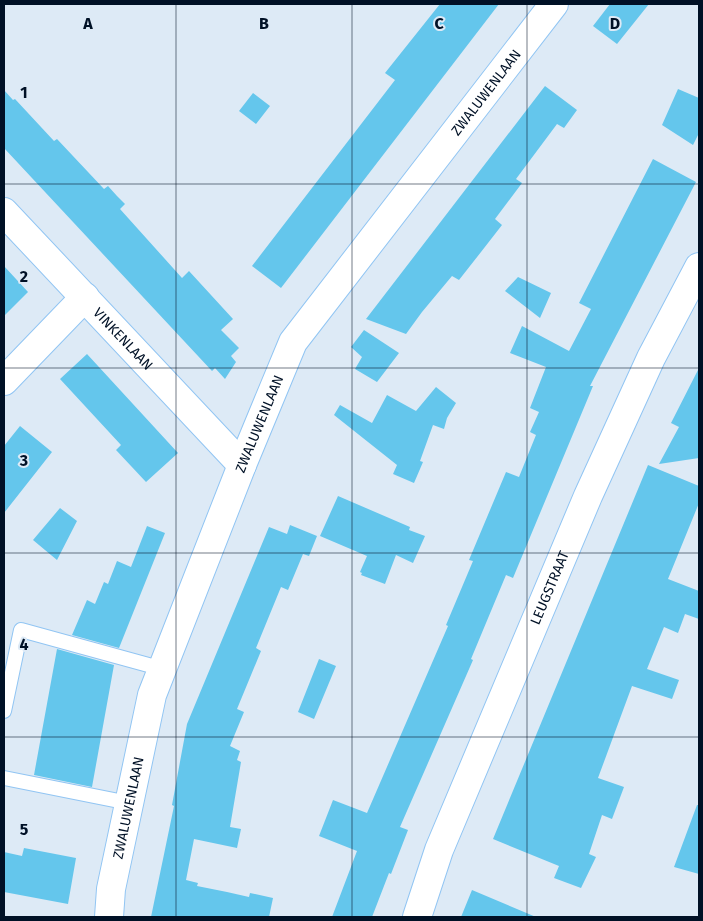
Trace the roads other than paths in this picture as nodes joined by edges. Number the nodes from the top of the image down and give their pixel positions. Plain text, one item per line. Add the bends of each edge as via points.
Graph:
1 (554, 4) edge
2 (4, 212) edge
3 (699, 267) edge
4 (85, 297) junction
5 (4, 381) edge
6 (242, 465) junction
7 (163, 669) junction
8 (4, 710) edge
9 (4, 778) edge
10 (129, 803) junction
11 (109, 917) edge
12 (417, 917) edge

1 - 6 street, ZWALUWENLAAN via 293,342
2 - 4 street, VINKENLAAN
3 - 12 street, LEUGSTRAAT via 651,358 588,496 439,850
4 - 5 street
4 - 6 street, VINKENLAAN
6 - 7 street, ZWALUWENLAAN
7 - 8 lane via 21,630
7 - 10 street, ZWALUWENLAAN via 152,695
9 - 10 lane
10 - 11 street, ZWALUWENLAAN via 111,888

